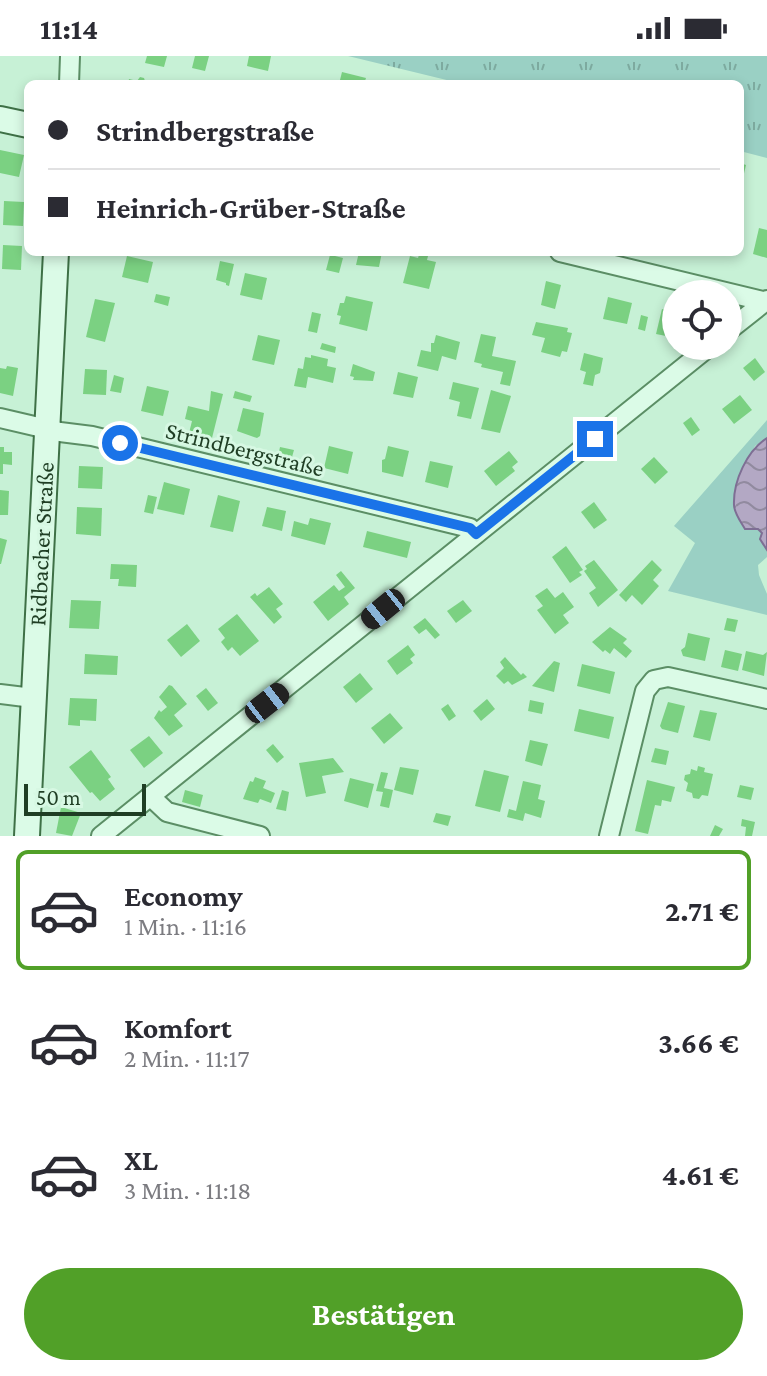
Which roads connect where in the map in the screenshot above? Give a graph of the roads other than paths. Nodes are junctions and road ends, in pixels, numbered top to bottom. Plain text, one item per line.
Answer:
1 (70, 56) edge
2 (69, 80) edge
3 (0, 119) edge
4 (24, 124) edge
5 (56, 256) edge
6 (577, 256) edge
7 (766, 301) edge
8 (742, 320) edge
9 (693, 360) edge
10 (0, 418) edge
11 (46, 429) junction
12 (476, 534) junction
13 (0, 694) edge
14 (33, 698) junction
15 (767, 699) edge
16 (150, 796) junction
17 (27, 836) edge
18 (101, 836) edge
19 (260, 836) edge
20 (609, 836) edge

1 - 2 street
3 - 4 street
5 - 11 street, Ridbacher Straße
6 - 7 street
7 - 8 street
9 - 12 street
10 - 11 street, Strindbergstraße
11 - 12 street, Strindbergstraße
11 - 14 street, Ridbacher Straße
12 - 16 street
13 - 14 street
14 - 17 street, Ridbacher Straße
15 - 20 street
16 - 18 street
16 - 19 street

